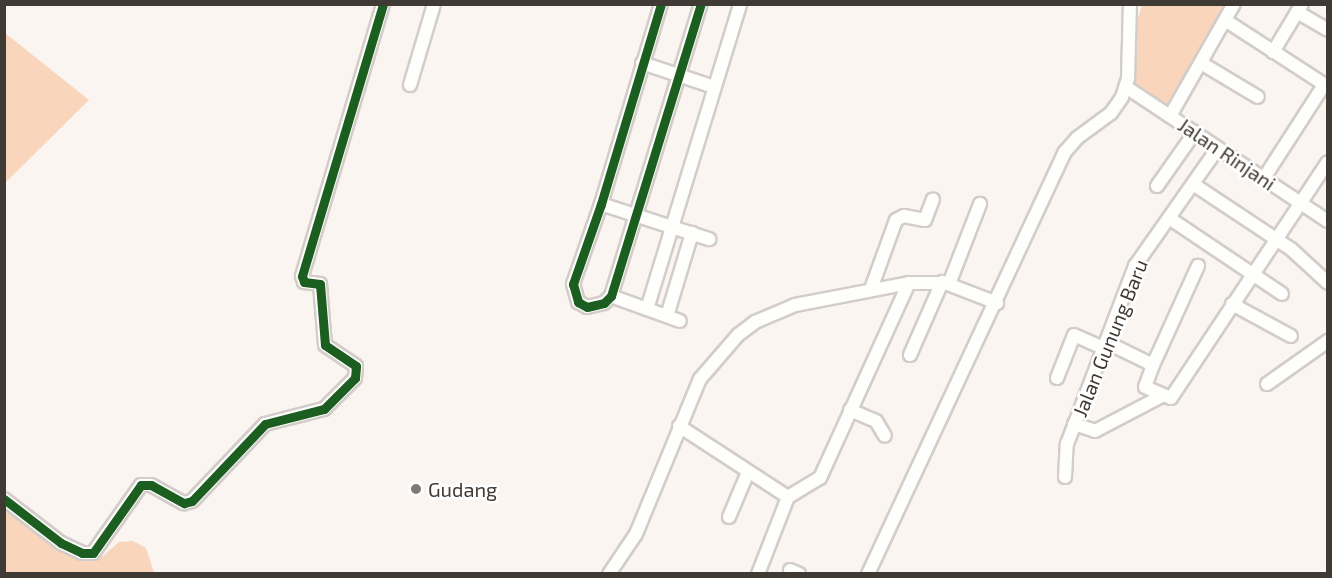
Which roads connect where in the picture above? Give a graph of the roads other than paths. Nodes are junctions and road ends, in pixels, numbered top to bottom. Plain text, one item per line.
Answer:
1 (383, 4) edge
2 (434, 4) edge
3 (661, 4) edge
4 (701, 4) edge
5 (740, 4) edge
6 (1130, 4) edge
7 (1234, 4) edge
8 (1300, 8) edge
9 (1225, 20) junction
10 (1328, 30) edge
11 (1273, 52) junction
12 (642, 63) junction
13 (1201, 63) junction
14 (679, 76) junction
15 (410, 85) dead end
16 (1326, 86) edge
17 (714, 87) junction
18 (1126, 87) junction
19 (1258, 98) dead end
20 (1170, 116) junction
21 (1194, 132) junction
22 (1218, 148) junction
23 (1328, 162) edge
24 (1264, 178) junction
25 (1193, 184) junction
26 (1157, 186) dead end
27 (933, 199) dead end
28 (601, 204) junction
29 (980, 204) dead end
30 (1302, 204) junction
31 (637, 216) junction
32 (1169, 218) junction
33 (1328, 221) edge
34 (671, 227) junction
35 (692, 234) junction
36 (1274, 238) junction
37 (709, 239) dead end
38 (1198, 266) dead end
39 (1251, 273) junction
40 (909, 282) junction
41 (946, 283) junction
42 (1328, 283) edge
43 (871, 289) junction
44 (1282, 294) dead end
45 (611, 296) junction
46 (997, 303) junction
47 (1232, 304) junction
48 (647, 309) junction
49 (667, 316) junction
50 (680, 321) dead end
51 (1291, 336) dead end
52 (1328, 341) edge
53 (1105, 345) junction
54 (910, 355) dead end
55 (1153, 365) junction
56 (1057, 378) dead end
57 (1267, 384) dead end
58 (1162, 396) junction
59 (850, 410) junction
60 (1074, 424) junction
61 (679, 426) junction
62 (885, 436) dead end
63 (748, 472) junction
64 (1065, 477) dead end
65 (788, 497) junction
66 (4, 499) edge
67 (729, 517) dead end
68 (609, 573) edge
69 (758, 573) edge
70 (868, 573) edge

1 - 66 street
2 - 15 street
3 - 12 street
4 - 14 street
5 - 17 street
6 - 18 street
7 - 9 street
8 - 10 street
8 - 11 street
9 - 11 street
9 - 13 street
11 - 16 street
12 - 14 street
12 - 28 street
13 - 19 street
13 - 20 street
14 - 17 street
14 - 31 street
16 - 24 street
17 - 34 street
18 - 20 street, Jalan Rinjani
18 - 46 street
20 - 21 street, Jalan Rinjani
21 - 22 street, Jalan Rinjani
21 - 26 street
22 - 24 street, Jalan Rinjani
22 - 25 street, Jalan Gunung Baru
23 - 30 street
24 - 30 street, Jalan Rinjani
25 - 32 street, Jalan Gunung Baru
25 - 36 street
27 - 43 street
28 - 31 street
28 - 45 street
29 - 41 street
30 - 33 street, Jalan Rinjani
30 - 36 street
31 - 34 street
31 - 45 street
32 - 39 street
32 - 53 street, Jalan Gunung Baru
34 - 35 street
34 - 48 street
35 - 37 street
35 - 49 street
36 - 39 street
36 - 42 street
38 - 55 street
39 - 44 street
39 - 47 street
40 - 41 street
40 - 43 street
40 - 59 street
41 - 46 street
41 - 54 street
43 - 61 street
45 - 48 street
46 - 70 street
47 - 51 street
47 - 58 street
48 - 49 street
49 - 50 street
52 - 57 street
53 - 55 street
53 - 56 street
53 - 60 street, Jalan Gunung Baru
55 - 58 street
58 - 60 street
59 - 62 street
59 - 65 street
60 - 64 street, Jalan Gunung Baru
61 - 63 street
61 - 68 street
63 - 65 street
63 - 67 street
65 - 69 street

